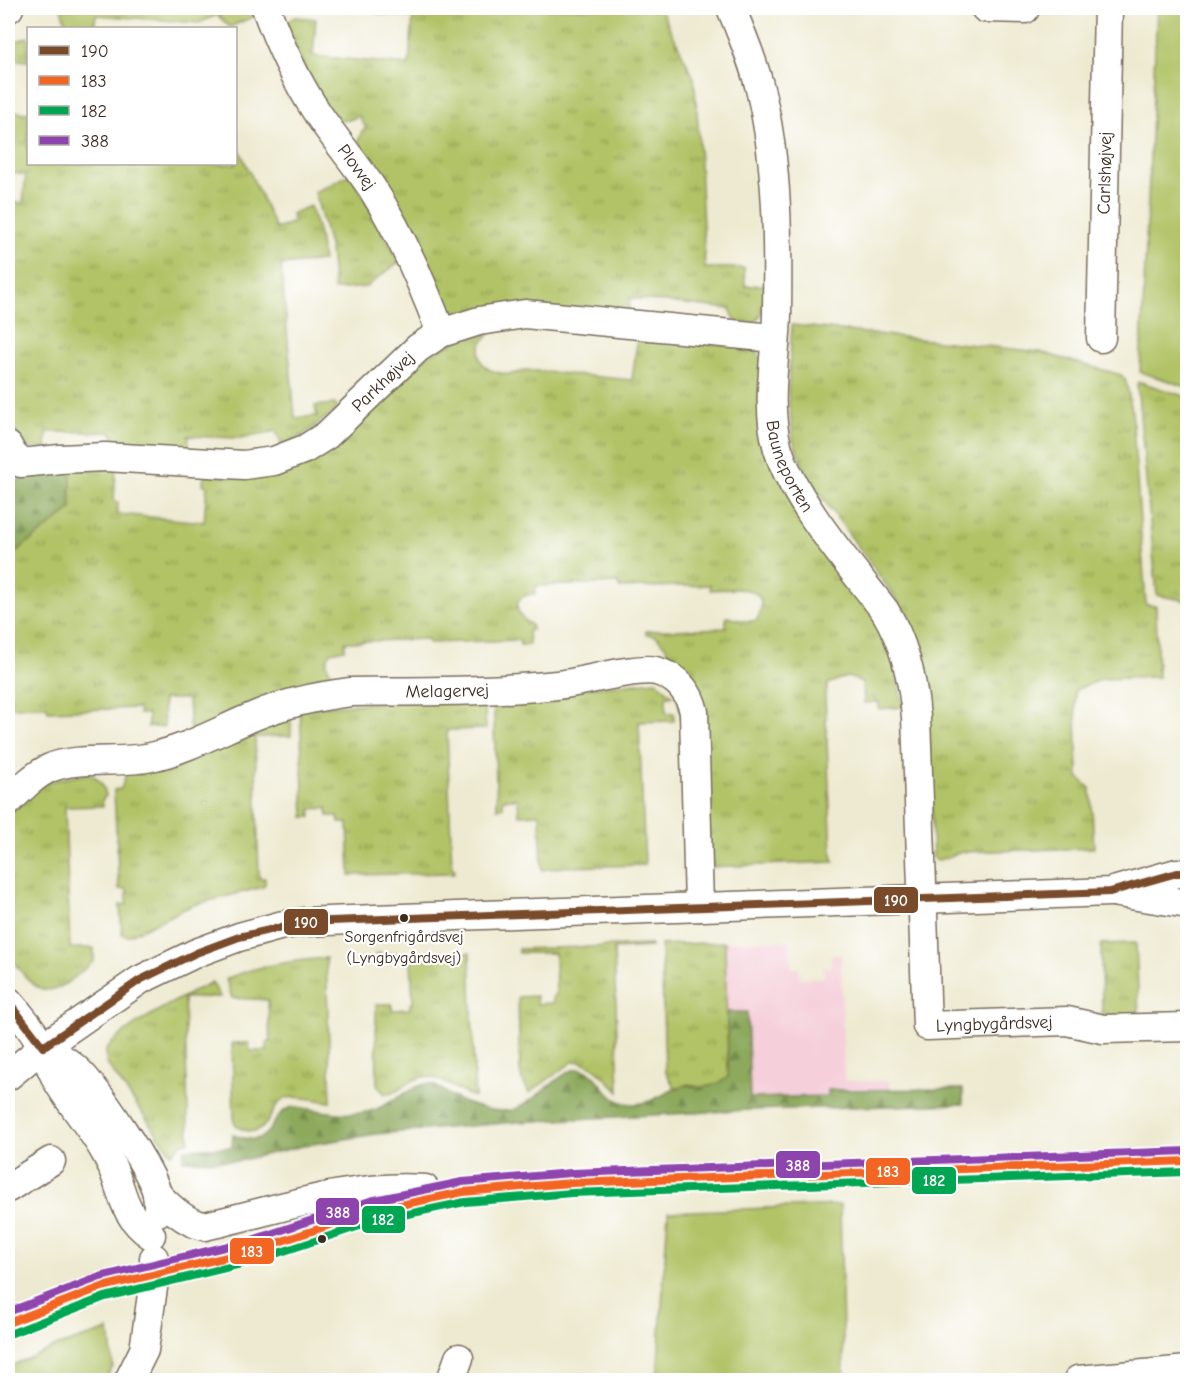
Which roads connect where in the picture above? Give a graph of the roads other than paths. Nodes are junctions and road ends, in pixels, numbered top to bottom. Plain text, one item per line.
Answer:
1 (266, 8) edge
2 (731, 8) edge
3 (985, 8) edge
4 (1108, 8) edge
5 (1025, 9) dead end
6 (441, 333) junction
7 (774, 338) junction
8 (1101, 338) dead end
9 (8, 446) edge
10 (8, 802) edge
11 (1188, 873) edge
12 (1110, 892) junction
13 (922, 899) junction
14 (1188, 904) edge
15 (699, 906) junction
16 (8, 1001) edge
17 (1188, 1027) edge
18 (43, 1047) junction
19 (8, 1076) edge
20 (51, 1161) dead end
21 (1188, 1161) edge
22 (8, 1188) edge
23 (463, 1192) junction
24 (157, 1194) junction
25 (151, 1235) junction
26 (155, 1275) junction
27 (8, 1323) edge
28 (1188, 1370) edge
29 (129, 1380) edge
30 (1078, 1380) edge

1 - 6 street, Plovvej
2 - 7 street, Bauneporten
3 - 5 street
4 - 8 street, Carlshøjvej
6 - 7 street, Parkhøjvej
6 - 9 street, Parkhøjvej
7 - 13 street, Bauneporten
10 - 15 street, Melagervej
11 - 12 street
12 - 13 street
12 - 14 street
13 - 15 street
13 - 17 street, Lyngbygårdsvej
15 - 18 street
16 - 18 street
18 - 19 street
18 - 24 street
18 - 25 street
20 - 22 street
21 - 23 street
23 - 24 street
23 - 26 street
24 - 25 street
25 - 26 street
26 - 27 street
26 - 29 street
28 - 30 street

